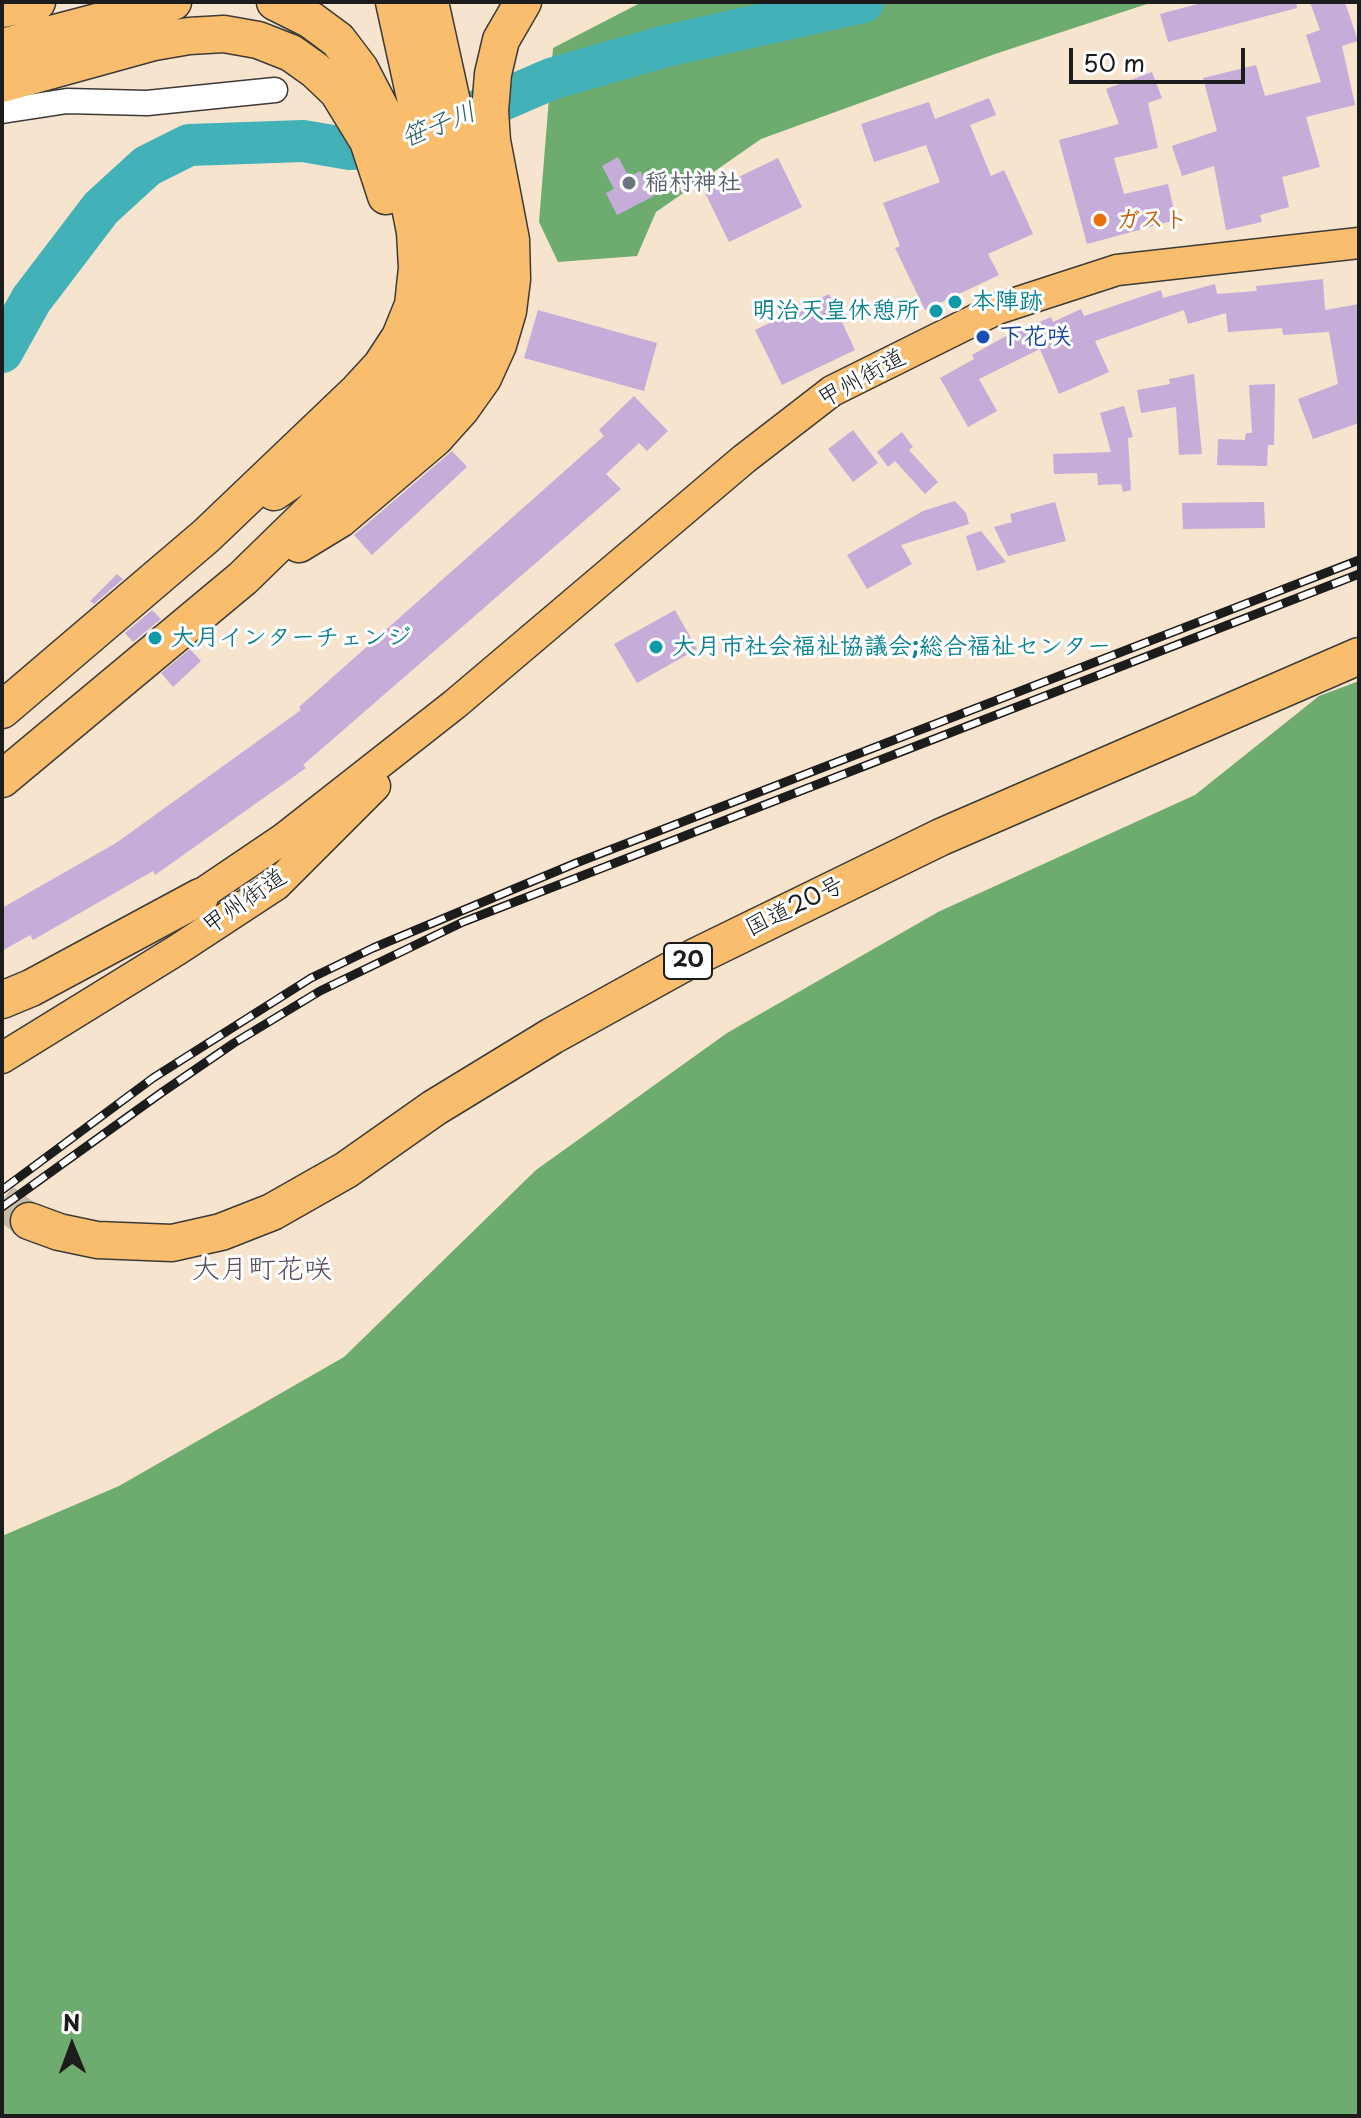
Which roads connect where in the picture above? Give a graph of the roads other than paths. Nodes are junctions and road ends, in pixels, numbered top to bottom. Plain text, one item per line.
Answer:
1 (173, 2) edge
2 (275, 2) edge
3 (394, 2) edge
4 (523, 2) edge
5 (431, 7) edge
6 (2, 9) edge
7 (41, 19) edge
8 (2, 47) edge
9 (2, 84) edge
10 (275, 90) dead end
11 (2, 111) edge
12 (447, 225) junction
13 (1359, 243) edge
14 (206, 536) junction
15 (1359, 656) edge
16 (455, 704) junction
17 (2, 710) edge
18 (2, 779) edge
19 (200, 897) junction
20 (2, 1000) edge
21 (2, 1019) edge
22 (2, 1058) edge
23 (29, 1221) tunnel mouth

1 - 7 highway
2 - 12 highway
3 - 12 highway
4 - 12 highway
5 - 12 highway
6 - 7 highway
7 - 8 highway
9 - 12 highway
10 - 11 street
12 - 14 highway
12 - 14 highway
12 - 18 highway
13 - 16 main road, 甲州街道
14 - 17 highway
15 - 23 highway, 国道20号 / 20
16 - 19 main road, 甲州街道
16 - 22 main road, 甲州街道
19 - 20 highway
19 - 21 main road, 甲州街道

